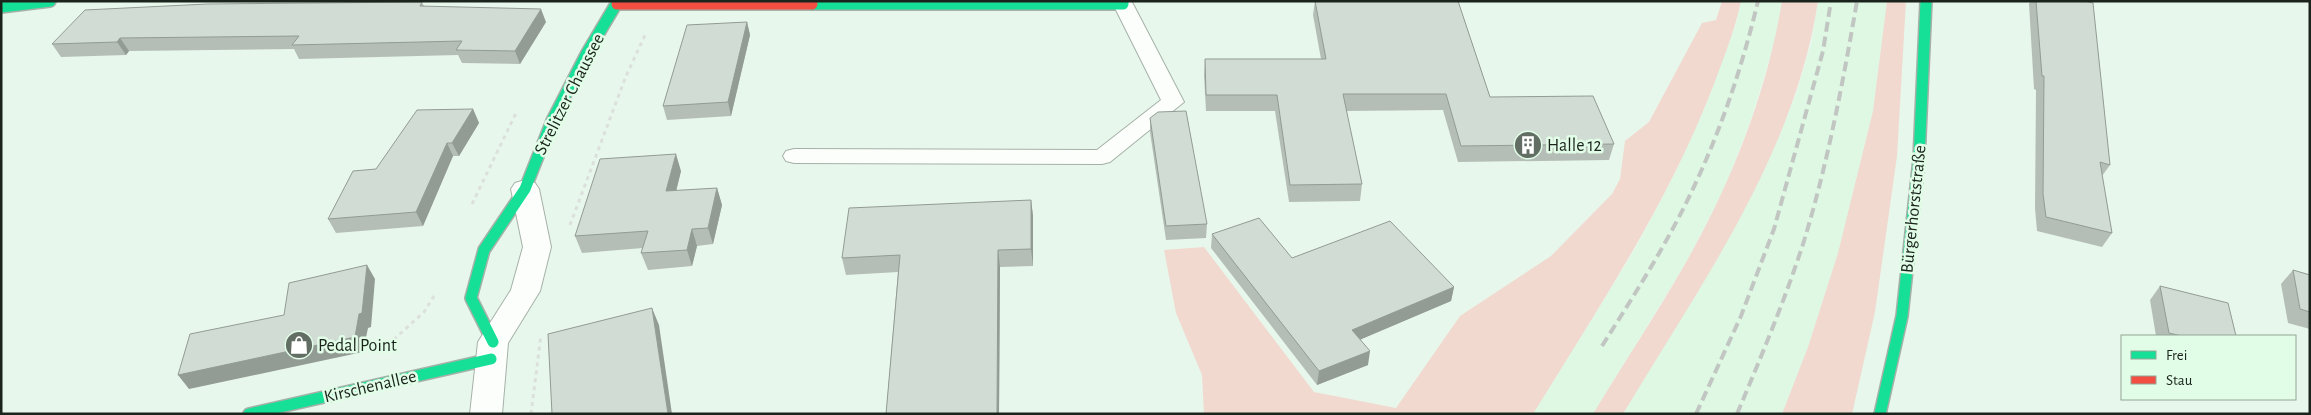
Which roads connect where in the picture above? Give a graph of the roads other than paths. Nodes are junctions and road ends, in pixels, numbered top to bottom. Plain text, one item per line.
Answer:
1 (50, 1) edge
2 (1926, 1) edge
3 (1123, 2) edge
4 (618, 3) edge
5 (663, 3) edge
6 (1, 7) edge
7 (794, 156) dead end
8 (525, 189) junction
9 (492, 350) junction
10 (249, 414) edge
11 (486, 414) edge
12 (1880, 414) edge

1 - 6 street
2 - 12 street, Bürgerhorststraße
3 - 5 street
3 - 7 lane
4 - 5 street
4 - 8 street, Strelitzer Chaussee
8 - 9 street
8 - 9 street, Strelitzer Chaussee
9 - 10 street, Kirschenallee
9 - 11 street

